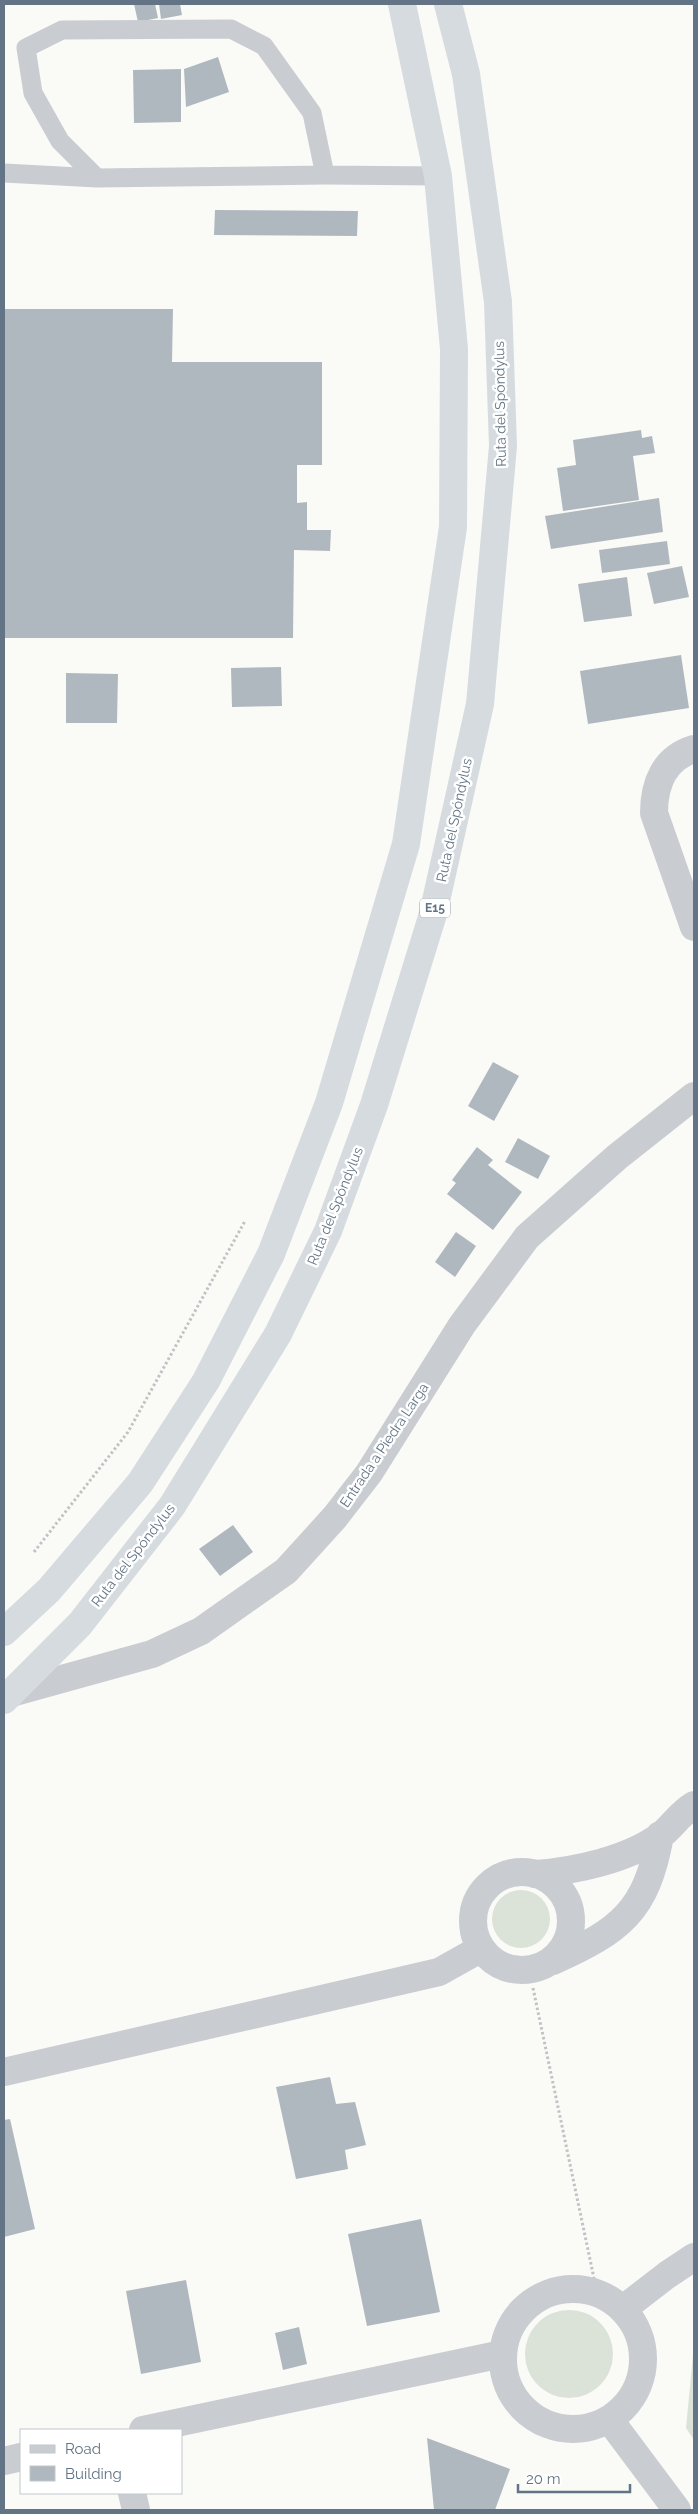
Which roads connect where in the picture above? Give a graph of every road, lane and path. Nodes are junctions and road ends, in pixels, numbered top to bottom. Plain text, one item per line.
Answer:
1 (402, 4) edge
2 (448, 4) edge
3 (4, 173) edge
4 (326, 175) junction
5 (438, 176) junction
6 (97, 178) junction
7 (694, 749) edge
8 (694, 927) edge
9 (694, 1096) edge
10 (250, 1214) dead end
11 (29, 1558) dead end
12 (4, 1632) edge
13 (7, 1696) edge
14 (694, 1805) edge
15 (660, 1835) junction
16 (535, 1874) junction
17 (480, 1949) junction
18 (541, 1966) junction
19 (4, 2072) edge
20 (694, 2257) edge
21 (597, 2293) junction
22 (623, 2309) junction
23 (502, 2354) junction
24 (609, 2419) junction
25 (148, 2429) edge
26 (20, 2457) edge
27 (4, 2461) edge
28 (132, 2494) edge
29 (136, 2510) edge
30 (677, 2510) edge

1 - 5 highway
2 - 13 highway, Ruta del Spóndylus / E15
3 - 6 lane
4 - 5 lane
4 - 6 lane
4 - 6 lane
5 - 12 highway
7 - 8 street
9 - 13 street, Entrada a Piedra Larga
10 - 11 path
14 - 15 street
15 - 16 street
15 - 18 street
16 - 17 street
16 - 18 street
17 - 18 street
17 - 19 street
18 - 21 path
20 - 22 street
21 - 22 street
21 - 23 street
22 - 24 street
23 - 24 street
23 - 25 street
24 - 30 street
26 - 27 street
28 - 29 street

